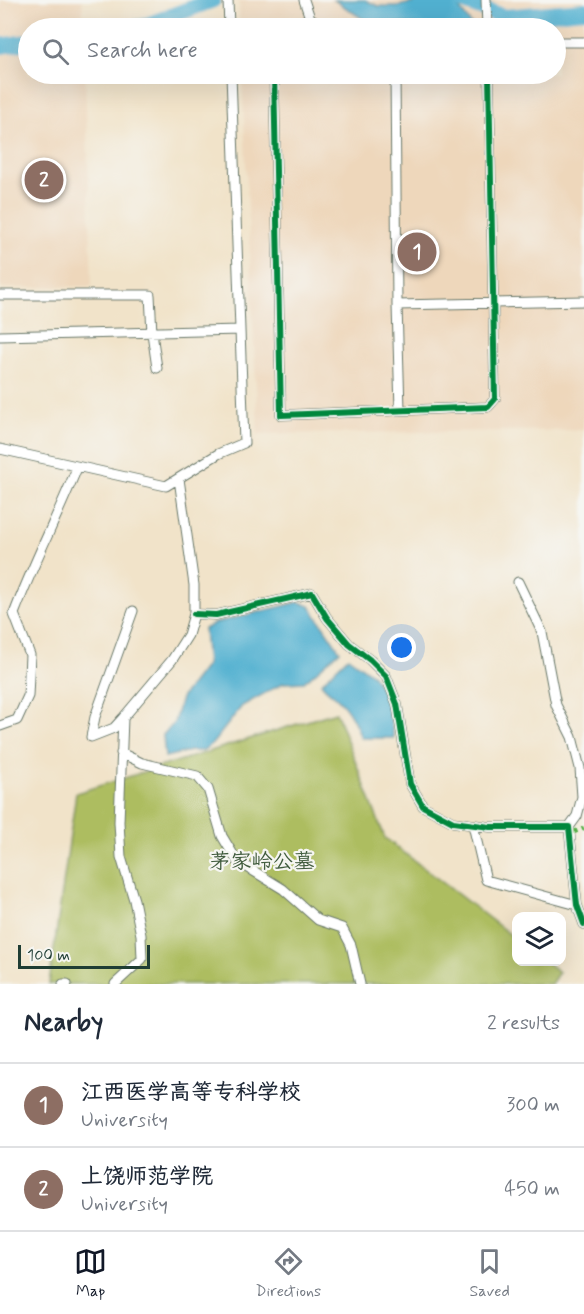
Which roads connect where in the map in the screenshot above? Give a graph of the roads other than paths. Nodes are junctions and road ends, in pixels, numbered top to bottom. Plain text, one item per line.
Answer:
1 (228, 0) edge
2 (304, 0) edge
3 (486, 0) edge
4 (229, 18) edge
5 (309, 18) edge
6 (487, 18) edge
7 (566, 42) edge
8 (584, 42) edge
9 (231, 84) edge
10 (274, 84) edge
11 (395, 84) edge
12 (489, 84) edge
13 (0, 296) edge
14 (584, 301) edge
15 (494, 303) junction
16 (397, 305) junction
17 (240, 330) junction
18 (152, 333) junction
19 (0, 336) edge
20 (157, 368) dead end
21 (400, 410) junction
22 (0, 449) edge
23 (77, 468) junction
24 (179, 479) junction
25 (518, 582) dead end
26 (133, 611) dead end
27 (194, 614) junction
28 (123, 718) junction
29 (0, 726) edge
30 (121, 753) junction
31 (473, 825) junction
32 (568, 827) junction
33 (577, 905) junction
34 (584, 924) edge
35 (115, 984) edge
36 (360, 984) edge

1 - 4 street
2 - 5 street
3 - 6 street
7 - 8 street
9 - 17 street
10 - 21 street
11 - 16 street
12 - 15 street
13 - 18 street
14 - 15 street
15 - 16 street
15 - 21 street
16 - 21 street
17 - 18 street
17 - 24 street
18 - 19 street
18 - 20 street
22 - 23 street
23 - 24 street
23 - 29 street
24 - 27 street
25 - 32 street
26 - 28 street
27 - 28 street
27 - 31 street
28 - 30 street
30 - 35 street
30 - 36 street
31 - 32 street
31 - 33 street
32 - 33 street
33 - 34 street

